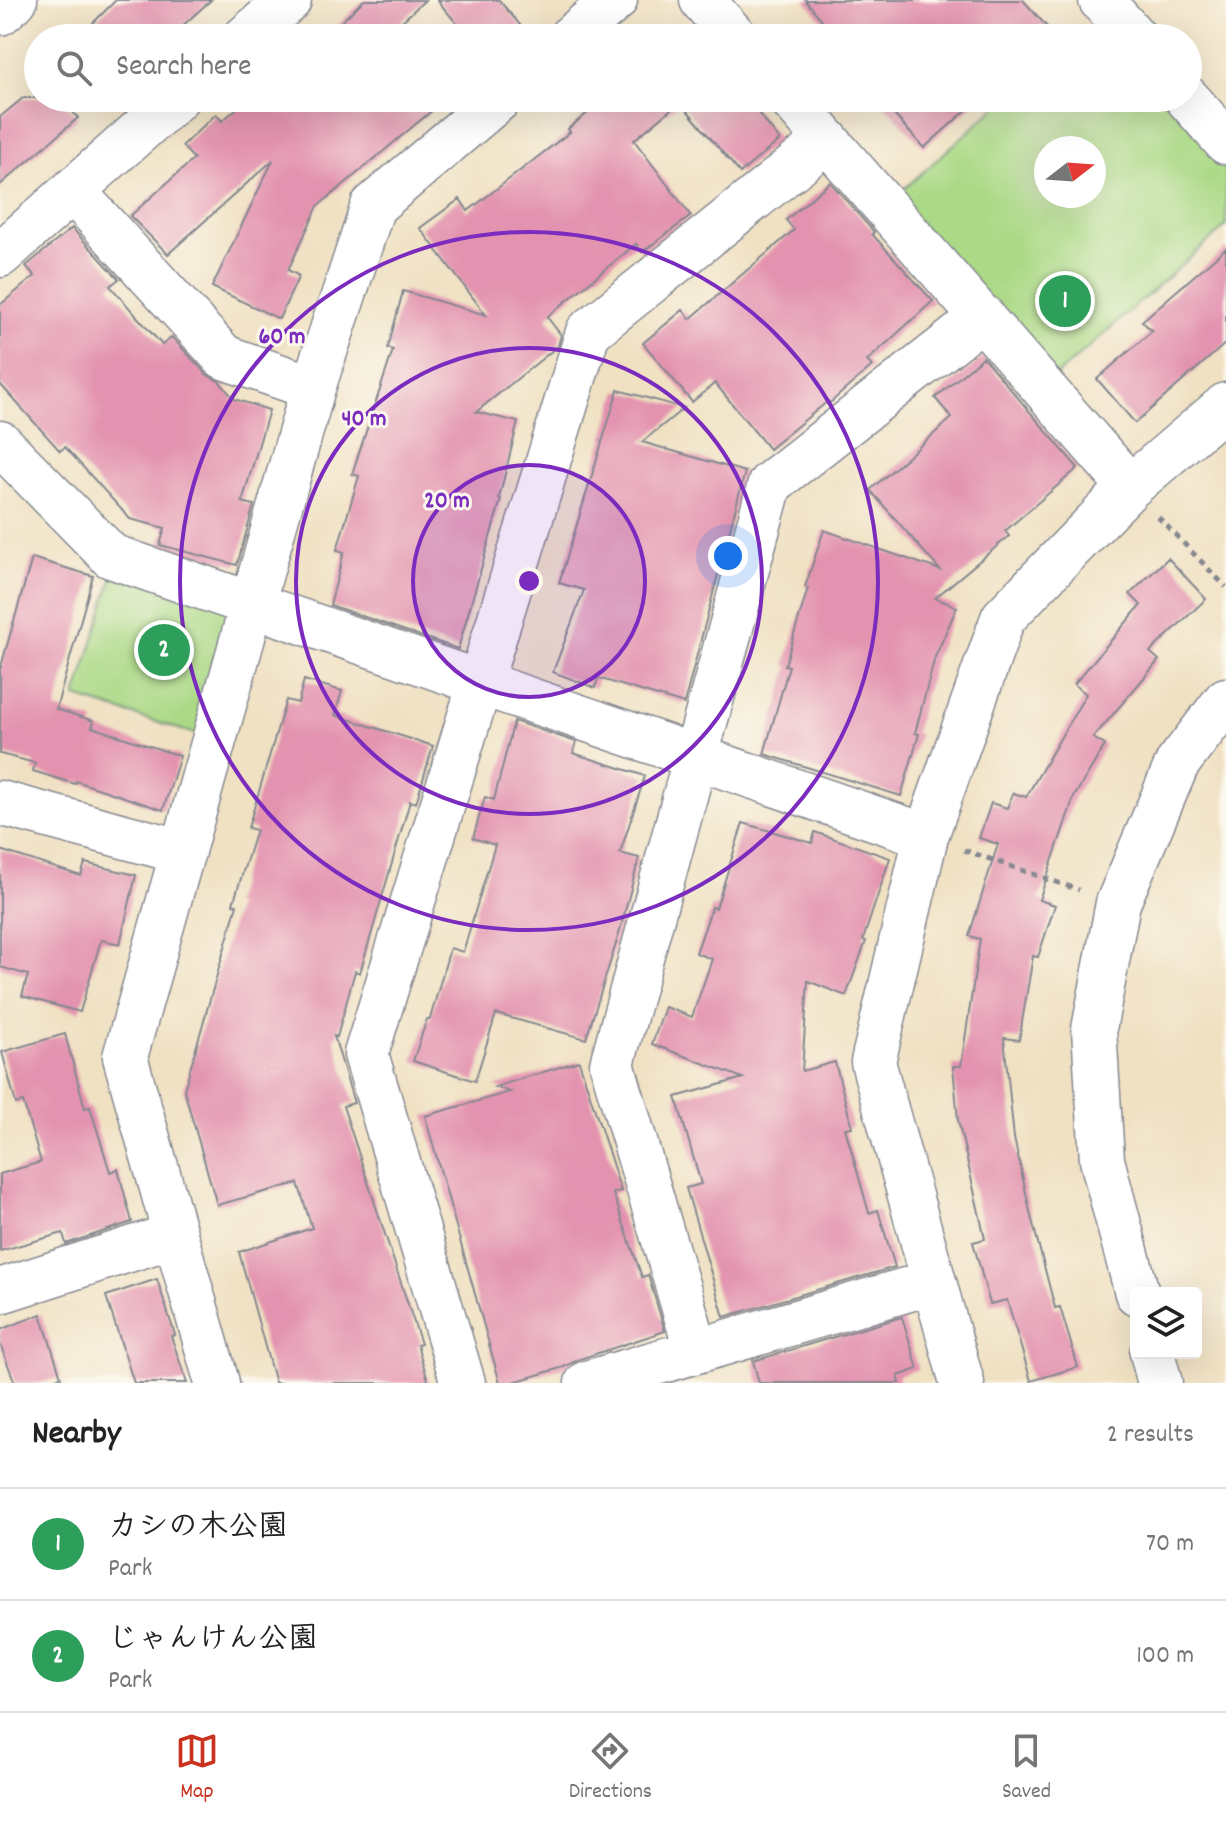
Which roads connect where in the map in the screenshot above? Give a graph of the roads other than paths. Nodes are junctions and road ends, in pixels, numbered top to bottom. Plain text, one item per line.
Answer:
1 (15, 0) edge
2 (289, 0) edge
3 (615, 0) edge
4 (702, 0) edge
5 (1101, 0) edge
6 (0, 13) edge
7 (261, 24) edge
8 (587, 24) edge
9 (723, 24) edge
10 (1122, 24) edge
11 (161, 112) edge
12 (484, 112) edge
13 (802, 112) edge
14 (1199, 112) edge
15 (827, 140) junction
16 (1226, 142) edge
17 (73, 191) junction
18 (0, 255) edge
19 (983, 317) junction
20 (313, 388) junction
21 (1226, 405) edge
22 (0, 443) edge
23 (1130, 487) junction
24 (252, 604) junction
25 (480, 682) junction
26 (1226, 700) edge
27 (696, 757) junction
28 (0, 803) edge
29 (926, 836) junction
30 (183, 852) junction
31 (175, 1235) junction
32 (933, 1282) junction
33 (1135, 1287) edge
34 (0, 1291) edge
35 (696, 1349) junction
36 (1154, 1359) edge
37 (217, 1383) edge
38 (463, 1383) edge
39 (587, 1383) edge
40 (962, 1383) edge
41 (1160, 1383) edge

1 - 6 street
2 - 7 street
3 - 8 street
4 - 9 street
5 - 10 street
11 - 17 street
12 - 20 street
13 - 15 street
14 - 16 street
15 - 19 street
15 - 25 street
17 - 18 street
17 - 20 street
19 - 23 street
19 - 27 street
20 - 24 street
21 - 23 street
22 - 24 street
23 - 29 street
24 - 25 street
24 - 30 street
25 - 27 street
25 - 38 street
26 - 33 street
27 - 29 street
27 - 35 street
28 - 30 street
29 - 32 street
30 - 31 street
31 - 34 street
31 - 37 street
32 - 35 street
32 - 40 street
35 - 39 street
36 - 41 street

